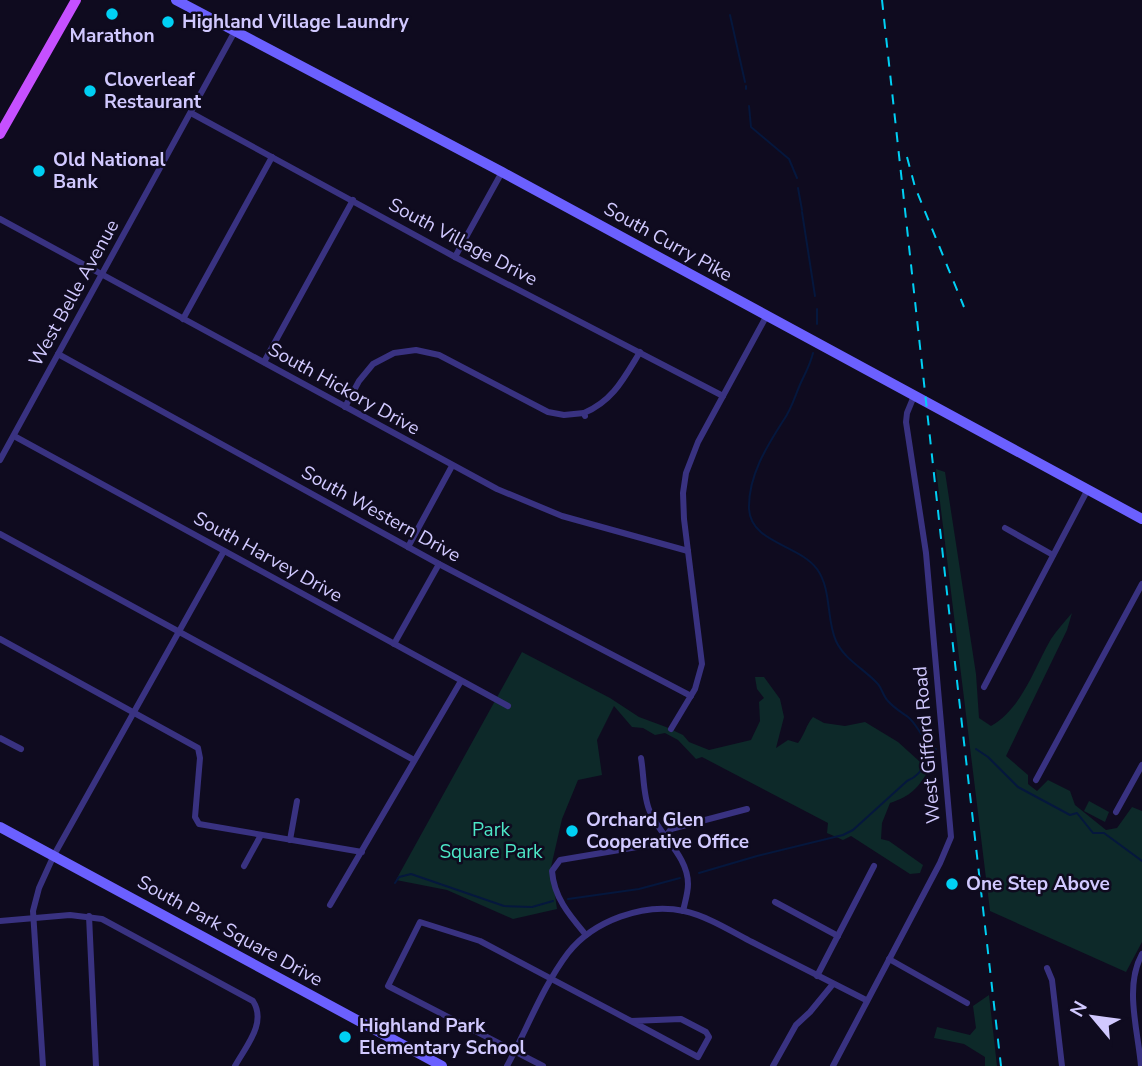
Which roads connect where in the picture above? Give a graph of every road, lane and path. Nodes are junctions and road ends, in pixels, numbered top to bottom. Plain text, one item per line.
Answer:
1 (76, 0) edge
2 (176, 0) edge
3 (235, 31) junction
4 (191, 113) junction
5 (0, 134) edge
6 (272, 157) junction
7 (502, 172) junction
8 (353, 200) junction
9 (0, 219) edge
10 (455, 257) junction
11 (102, 275) junction
12 (767, 316) junction
13 (183, 318) junction
14 (640, 352) junction
15 (58, 354) junction
16 (264, 362) junction
17 (723, 396) junction
18 (914, 396) junction
19 (345, 407) junction
20 (14, 436) junction
21 (0, 460) edge
22 (452, 466) junction
23 (1088, 489) junction
24 (1142, 519) edge
25 (1005, 528) dead end
26 (0, 534) edge
27 (408, 547) junction
28 (224, 551) junction
29 (688, 551) junction
30 (1053, 555) junction
31 (439, 564) junction
32 (1142, 584) edge
33 (179, 633) junction
34 (0, 639) edge
35 (394, 644) junction
36 (461, 681) junction
37 (984, 687) dead end
38 (691, 696) junction
39 (508, 706) dead end
40 (133, 713) junction
41 (671, 729) dead end
42 (0, 738) edge
43 (21, 749) dead end
44 (641, 758) dead end
45 (414, 760) junction
46 (1142, 765) edge
47 (1036, 780) dead end
48 (298, 801) dead end
49 (747, 809) dead end
50 (1116, 812) dead end
51 (0, 827) edge
52 (261, 835) junction
53 (664, 838) junction
54 (290, 840) junction
55 (362, 852) junction
56 (54, 855) junction
57 (244, 866) dead end
58 (874, 866) dead end
59 (775, 902) dead end
60 (330, 905) dead end
61 (683, 911) junction
62 (89, 916) junction
63 (34, 918) junction
64 (0, 921) edge
65 (586, 935) junction
66 (838, 936) junction
67 (1142, 954) edge
68 (889, 959) junction
69 (1046, 968) dead end
70 (817, 976) junction
71 (552, 979) junction
72 (833, 984) junction
73 (866, 1000) junction
74 (967, 1003) dead end
75 (631, 1021) junction
76 (515, 1051) junction
77 (1141, 1052) edge
78 (43, 1066) edge
79 (96, 1066) edge
80 (234, 1066) edge
81 (442, 1066) edge
82 (507, 1066) edge
83 (543, 1066) edge
84 (773, 1066) edge
85 (833, 1066) edge
86 (1062, 1066) edge
87 (1141, 1066) edge

1 - 5 main road
2 - 3 main road, South Curry Pike
3 - 4 street, West Belle Avenue
3 - 7 main road, South Curry Pike
4 - 6 street, South Village Drive
4 - 11 street, West Belle Avenue
6 - 8 street, South Village Drive
6 - 13 street
7 - 10 street
7 - 12 main road, South Curry Pike
8 - 10 street, South Village Drive
8 - 16 street
9 - 11 street, South Hickory Drive
10 - 14 street, South Village Drive
11 - 13 street, South Hickory Drive
11 - 15 street, West Belle Avenue
12 - 17 street
12 - 18 main road, South Curry Pike
13 - 16 street, South Hickory Drive
14 - 17 street, South Village Drive
14 - 19 street
15 - 20 street, West Belle Avenue
15 - 27 street, South Western Drive
16 - 19 street, South Hickory Drive
17 - 29 street
18 - 23 main road, South Curry Pike
18 - 68 street, West Gifford Road
19 - 22 street, South Hickory Drive
20 - 21 street, West Belle Avenue
20 - 28 street, South Harvey Drive
22 - 27 street
22 - 29 street, South Hickory Drive
23 - 24 main road, South Curry Pike
23 - 30 street
25 - 30 street
26 - 33 street
27 - 31 street, South Western Drive
28 - 33 street
28 - 35 street, South Harvey Drive
29 - 38 street
30 - 37 street
31 - 35 street
31 - 38 street, South Western Drive
32 - 47 street
33 - 40 street
33 - 45 street
34 - 40 street
35 - 36 street, South Harvey Drive
36 - 39 street, South Harvey Drive
36 - 45 street
38 - 41 street
40 - 52 street
40 - 56 street
42 - 43 street
44 - 53 street
45 - 55 street
46 - 50 street
48 - 54 street
49 - 53 street
51 - 56 main road, South Park Square Drive
52 - 54 street
52 - 57 street
53 - 61 street
53 - 65 street
54 - 55 street
55 - 60 street
56 - 63 street
56 - 81 main road, South Park Square Drive
58 - 66 street
59 - 66 street
61 - 65 street
61 - 70 street
62 - 63 street
62 - 79 street
62 - 80 street
63 - 64 street
63 - 78 street
65 - 71 street
66 - 70 street
67 - 77 street
68 - 73 street, West Gifford Road
68 - 74 street
69 - 86 street
70 - 72 street
71 - 75 street
71 - 76 street
71 - 76 street
72 - 73 street
72 - 84 street
73 - 85 street, West Gifford Road
75 - 75 street
76 - 82 street
76 - 83 street
77 - 87 street

